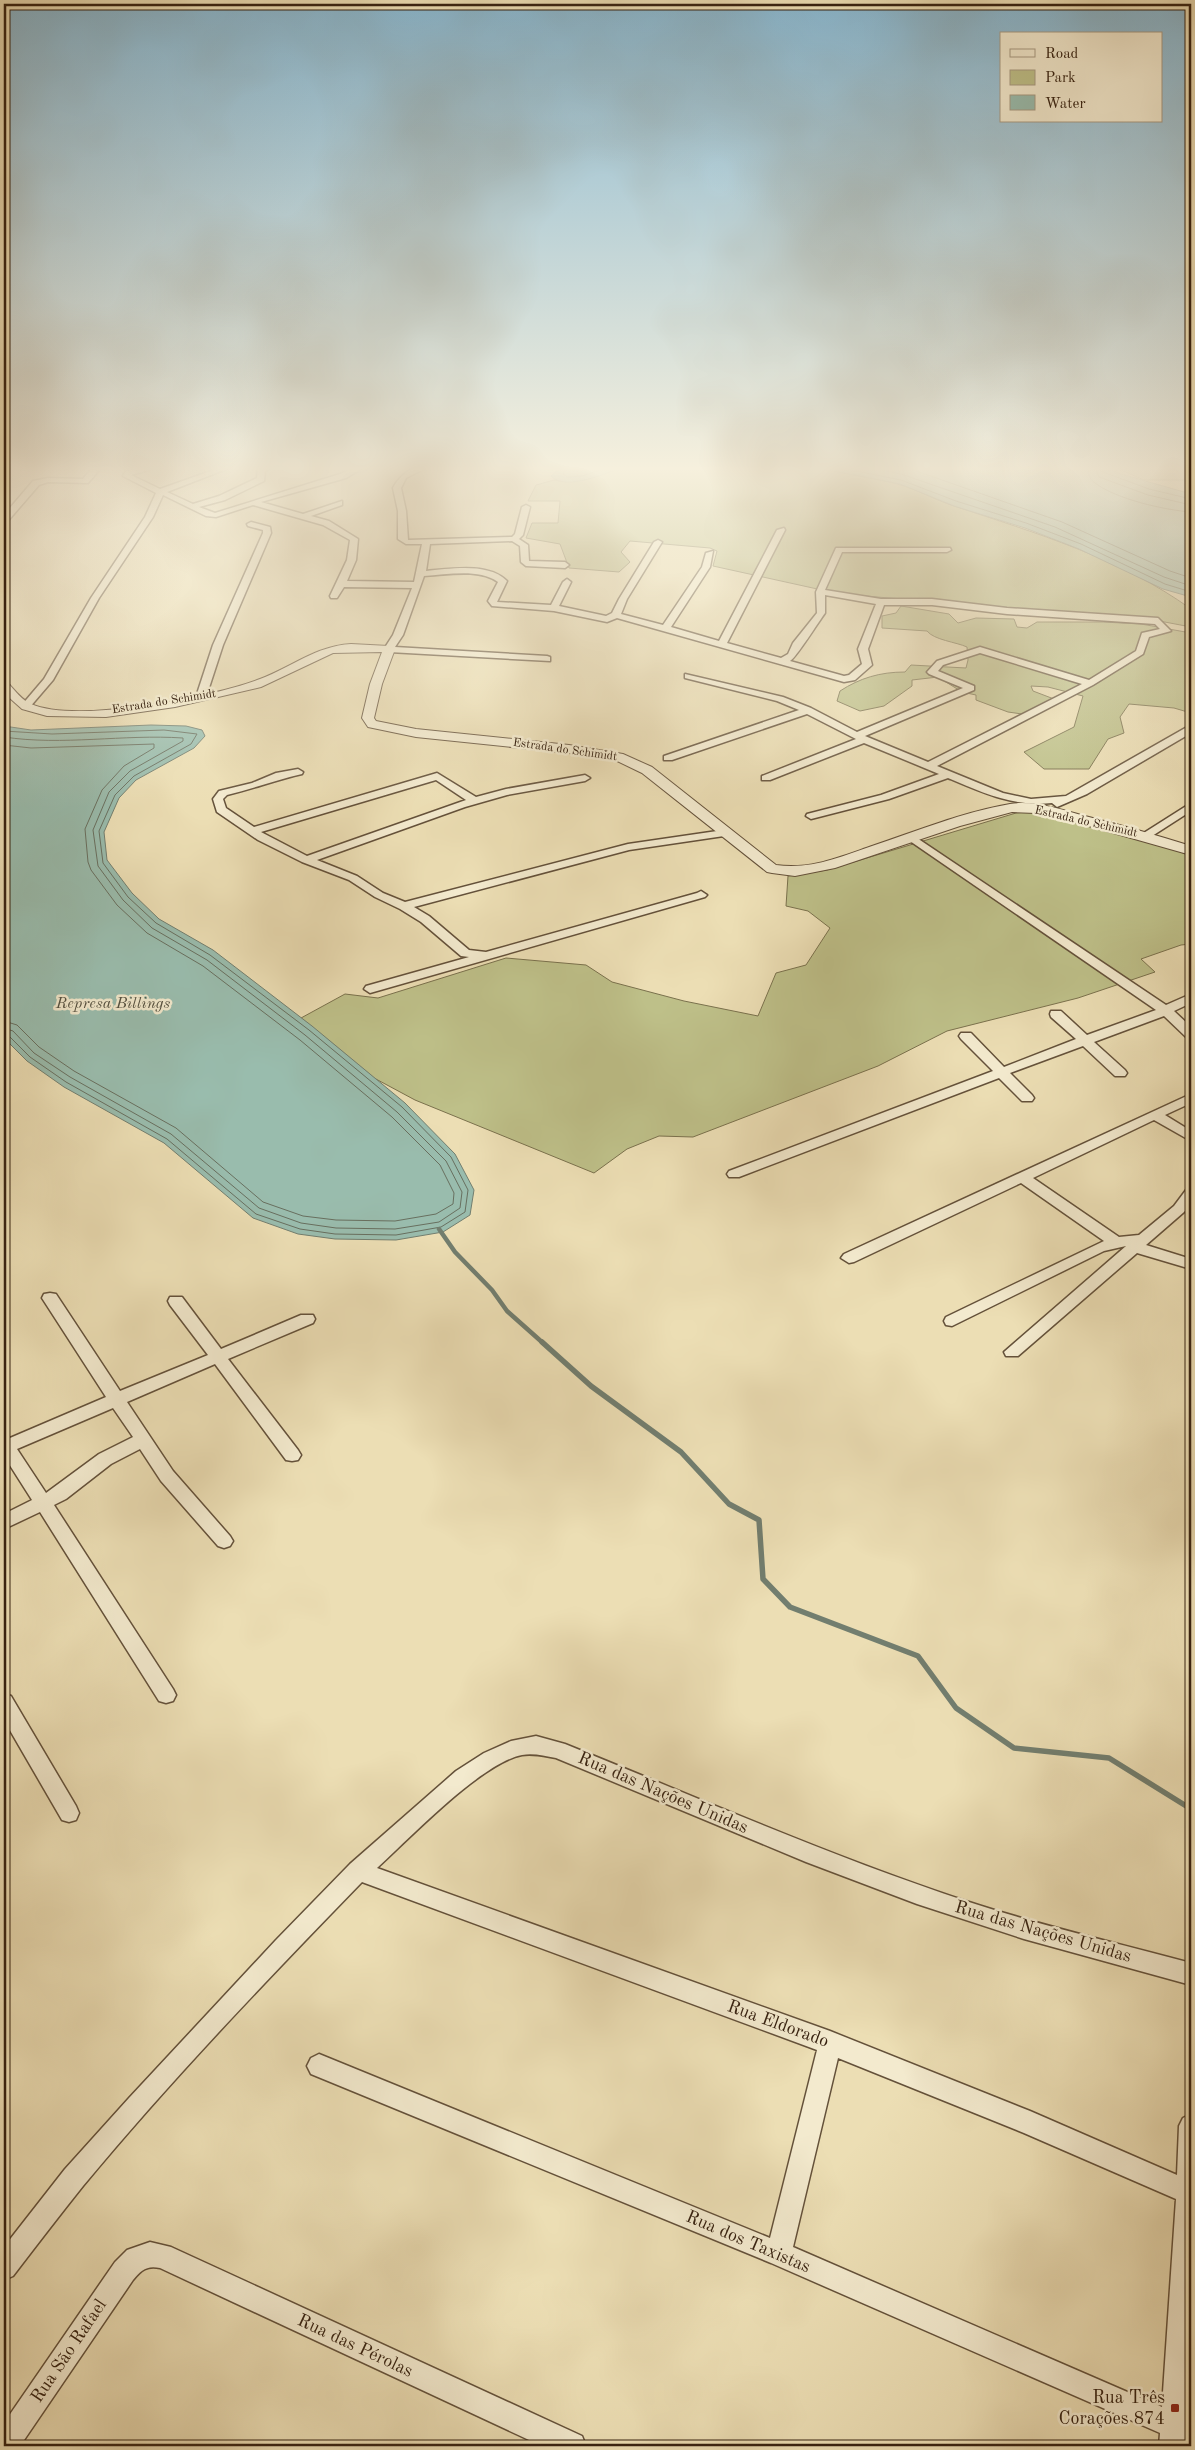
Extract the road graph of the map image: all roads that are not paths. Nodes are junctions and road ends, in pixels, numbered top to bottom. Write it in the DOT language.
graph roads {
  1 [pos="107,580"];
  2 [pos="246,580"];
  3 [pos="344,580"];
  4 [pos="419,580"];
  5 [pos="501,580"];
  6 [pos="634,580"];
  7 [pos="697,580"];
  8 [pos="755,580"];
  9 [pos="825,580"];
  10 [pos="567,582"];
  11 [pos="343,584"];
  12 [pos="417,585"];
  13 [pos="820,592"];
  14 [pos="334,596"];
  15 [pos="881,602"];
  16 [pos="554,608"];
  17 [pos="616,615"];
  18 [pos="665,628"];
  19 [pos="721,646"];
  20 [pos="389,649"];
  21 [pos="547,659"];
  22 [pos="782,662"];
  23 [pos="688,676"];
  24 [pos="1090,683"];
  25 [pos="4,686"];
  26 [pos="201,697"];
  27 [pos="26,706"];
  28 [pos="808,710"];
  29 [pos="1191,729"];
  30 [pos="861,737"];
  31 [pos="668,758"];
  32 [pos="929,766"];
  33 [pos="298,772"];
  34 [pos="949,774"];
  35 [pos="585,778"];
  36 [pos="766,778"];
  37 [pos="1065,799"];
  38 [pos="475,801"];
  39 [pos="1191,806"];
  40 [pos="1047,811"];
  41 [pos="811,816"];
  42 [pos="253,832"];
  43 [pos="724,833"];
  44 [pos="1145,836"];
  45 [pos="912,838"];
  46 [pos="1191,851"];
  47 [pos="306,860"];
  48 [pos="701,895"];
  49 [pos="404,906"];
  50 [pos="488,956"];
  51 [pos="370,989"];
  52 [pos="1191,998"];
  53 [pos="1165,1010"];
  54 [pos="1056,1014"];
  55 [pos="1191,1034"];
  56 [pos="966,1036"];
  57 [pos="1086,1040"];
  58 [pos="1000,1072"];
  59 [pos="1120,1073"];
  60 [pos="1027,1098"];
  61 [pos="1191,1098"];
  62 [pos="1155,1114"];
  63 [pos="1191,1137"];
  64 [pos="734,1174"];
  65 [pos="1024,1178"];
  66 [pos="1191,1193"];
  67 [pos="1116,1242"];
  68 [pos="1138,1243"];
  69 [pos="849,1258"];
  70 [pos="1191,1264"];
  71 [pos="50,1298"];
  72 [pos="176,1301"];
  73 [pos="307,1319"];
  74 [pos="952,1322"];
  75 [pos="1012,1352"];
  76 [pos="218,1357"];
  77 [pos="116,1400"];
  78 [pos="142,1440"];
  79 [pos="5,1444"];
  80 [pos="292,1455"];
  81 [pos="43,1503"];
  82 [pos="4,1522"];
  83 [pos="224,1541"];
  84 [pos="166,1695"];
  85 [pos="4,1702"];
  86 [pos="69,1813"];
  87 [pos="358,1871"];
  88 [pos="1191,1974"];
  89 [pos="830,2043"];
  90 [pos="318,2066"];
  91 [pos="1191,2126"];
  92 [pos="1190,2192"];
  93 [pos="779,2254"];
  94 [pos="137,2257"];
  95 [pos="4,2267"];
  96 [pos="1174,2436"];
  97 [pos="4,2446"];
  98 [pos="572,2446"];
  1 -- 27 [label="street"];
  2 -- 26 [label="street"];
  3 -- 11 [label="street"];
  4 -- 12 [label="street"];
  5 -- 16 [label="street"];
  6 -- 17 [label="street"];
  7 -- 18 [label="street"];
  8 -- 19 [label="street"];
  9 -- 13 [label="street"];
  10 -- 16 [label="street"];
  11 -- 12 [label="street"];
  11 -- 14 [label="street"];
  12 -- 20 [label="street"];
  13 -- 15 [label="street"];
  13 -- 22 [label="street"];
  15 -- 22 [label="street"];
  15 -- 24 [label="street"];
  16 -- 17 [label="street"];
  17 -- 18 [label="street"];
  18 -- 19 [label="street"];
  19 -- 22 [label="street"];
  20 -- 21 [label="street"];
  20 -- 26 [label="street, Estrada do Schimidt"];
  20 -- 43 [label="street, Estrada do Schimidt"];
  23 -- 28 [label="street"];
  24 -- 30 [label="street"];
  24 -- 32 [label="street"];
  25 -- 27 [label="street"];
  26 -- 27 [label="street, Estrada do Schimidt"];
  28 -- 30 [label="street"];
  28 -- 31 [label="street"];
  29 -- 37 [label="street"];
  30 -- 32 [label="street"];
  30 -- 36 [label="street"];
  32 -- 34 [label="street"];
  33 -- 42 [label="street"];
  34 -- 37 [label="street"];
  34 -- 41 [label="street"];
  35 -- 38 [label="street"];
  37 -- 40 [label="street"];
  38 -- 42 [label="street"];
  38 -- 47 [label="street"];
  39 -- 44 [label="street"];
  40 -- 44 [label="street, Estrada do Schimidt"];
  40 -- 45 [label="street, Estrada do Schimidt"];
  42 -- 47 [label="street"];
  43 -- 45 [label="street, Estrada do Schimidt"];
  43 -- 49 [label="street"];
  44 -- 46 [label="street, Estrada do Schimidt"];
  45 -- 53 [label="street"];
  47 -- 49 [label="street"];
  48 -- 50 [label="street"];
  49 -- 50 [label="street"];
  50 -- 51 [label="street"];
  52 -- 53 [label="street"];
  53 -- 55 [label="street"];
  53 -- 57 [label="street"];
  54 -- 57 [label="street"];
  56 -- 58 [label="street"];
  57 -- 58 [label="street"];
  57 -- 59 [label="street"];
  58 -- 60 [label="street"];
  58 -- 64 [label="street"];
  61 -- 62 [label="street"];
  62 -- 63 [label="street"];
  62 -- 65 [label="street"];
  65 -- 67 [label="street"];
  65 -- 69 [label="street"];
  66 -- 68 [label="street"];
  67 -- 68 [label="street"];
  67 -- 74 [label="street"];
  68 -- 70 [label="street"];
  68 -- 75 [label="street"];
  71 -- 77 [label="street"];
  72 -- 76 [label="street"];
  73 -- 76 [label="street"];
  76 -- 77 [label="street"];
  76 -- 80 [label="street"];
  77 -- 78 [label="street"];
  77 -- 79 [label="street"];
  78 -- 81 [label="street"];
  78 -- 83 [label="street"];
  79 -- 81 [label="street"];
  81 -- 82 [label="street"];
  81 -- 84 [label="street"];
  85 -- 86 [label="street"];
  87 -- 88 [label="street, Rua das Nações Unidas"];
  87 -- 89 [label="street, Rua Eldorado"];
  87 -- 95 [label="street, Rua das Nações Unidas"];
  89 -- 92 [label="street, Rua Eldorado"];
  89 -- 93 [label="street"];
  90 -- 93 [label="street, Rua dos Taxistas"];
  91 -- 92 [label="street"];
  92 -- 96 [label="street"];
  93 -- 96 [label="street, Rua dos Taxistas"];
  94 -- 97 [label="street, Rua São Rafael"];
  94 -- 98 [label="street, Rua das Pérolas"];
}
